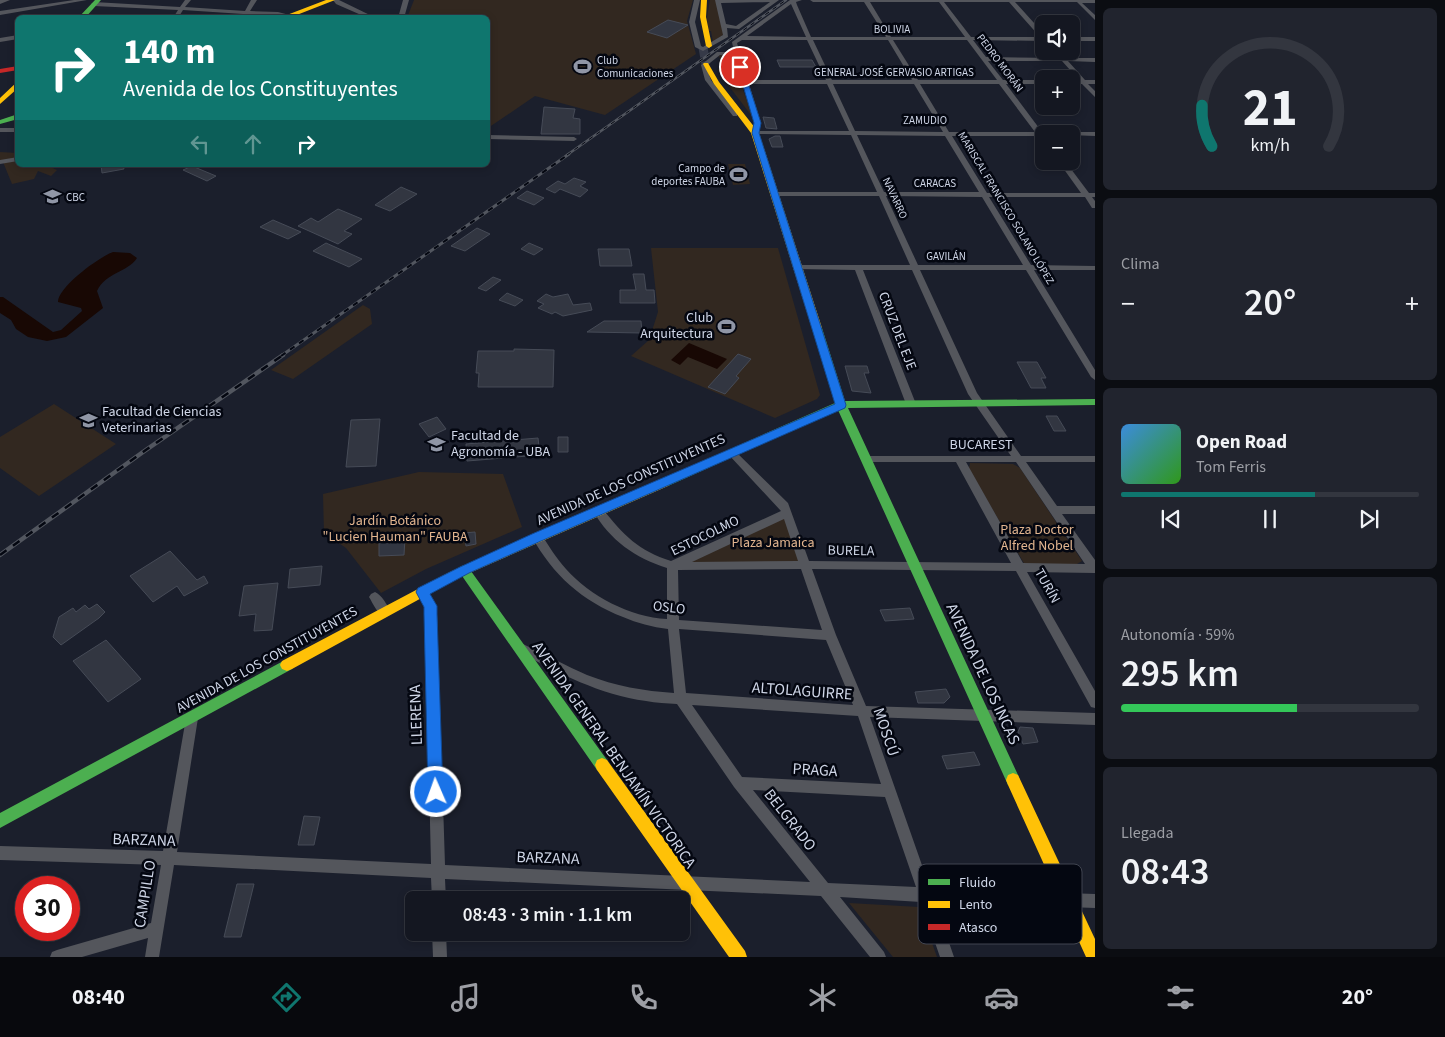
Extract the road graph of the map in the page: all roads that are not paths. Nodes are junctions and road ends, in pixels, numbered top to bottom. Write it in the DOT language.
graph roads {
  1 [pos="7,0"];
  2 [pos="188,0"];
  3 [pos="254,0"];
  4 [pos="406,0"];
  5 [pos="718,0"];
  6 [pos="776,0"];
  7 [pos="793,0"];
  8 [pos="799,0"];
  9 [pos="813,0"];
  10 [pos="866,0"];
  11 [pos="940,0"];
  12 [pos="1011,0"];
  13 [pos="1078,0"];
  14 [pos="92,1"];
  15 [pos="338,1"];
  16 [pos="1095,1"];
  17 [pos="0,2"];
  18 [pos="701,3"];
  19 [pos="182,9"];
  20 [pos="0,13"];
  21 [pos="83,15"];
  22 [pos="177,15"];
  23 [pos="245,15"];
  24 [pos="299,15"];
  25 [pos="368,15"];
  26 [pos="402,15"];
  27 [pos="1095,18"];
  28 [pos="726,26"];
  29 [pos="1035,28"];
  30 [pos="15,38"];
  31 [pos="741,38"];
  32 [pos="809,38"];
  33 [pos="1035,38"];
  34 [pos="889,39"];
  35 [pos="968,39"];
  36 [pos="1080,39"];
  37 [pos="1095,39"];
  38 [pos="0,40"];
  39 [pos="706,47"];
  40 [pos="736,54"];
  41 [pos="982,59"];
  42 [pos="1035,59"];
  43 [pos="1064,60"];
  44 [pos="1080,60"];
  45 [pos="1095,60"];
  46 [pos="710,62"];
  47 [pos="15,68"];
  48 [pos="0,71"];
  49 [pos="745,82"];
  50 [pos="829,82"];
  51 [pos="916,82"];
  52 [pos="1002,82"];
  53 [pos="1035,82"];
  54 [pos="1083,82"];
  55 [pos="1095,82"];
  56 [pos="15,86"];
  57 [pos="1095,96"];
  58 [pos="0,102"];
  59 [pos="15,111"];
  60 [pos="735,115"];
  61 [pos="0,116"];
  62 [pos="15,117"];
  63 [pos="0,122"];
  64 [pos="1035,127"];
  65 [pos="0,130"];
  66 [pos="15,130"];
  67 [pos="754,131"];
  68 [pos="853,133"];
  69 [pos="947,133"];
  70 [pos="1095,134"];
  71 [pos="1080,135"];
  72 [pos="1035,136"];
  73 [pos="490,137"];
  74 [pos="574,139"];
  75 [pos="15,160"];
  76 [pos="0,162"];
  77 [pos="1068,170"];
  78 [pos="774,194"];
  79 [pos="880,194"];
  80 [pos="985,195"];
  81 [pos="1086,195"];
  82 [pos="1095,195"];
  83 [pos="1095,206"];
  84 [pos="797,267"];
  85 [pos="858,267"];
  86 [pos="915,268"];
  87 [pos="1028,268"];
  88 [pos="1095,268"];
  89 [pos="1095,377"];
  90 [pos="1095,402"];
  91 [pos="979,403"];
  92 [pos="911,404"];
  93 [pos="841,405"];
  94 [pos="731,452"];
  95 [pos="867,459"];
  96 [pos="959,459"];
  97 [pos="1018,459"];
  98 [pos="1095,459"];
  99 [pos="1055,510"];
  100 [pos="1095,510"];
  101 [pos="598,511"];
  102 [pos="788,513"];
  103 [pos="536,538"];
  104 [pos="807,565"];
  105 [pos="672,566"];
  106 [pos="916,567"];
  107 [pos="1020,569"];
  108 [pos="1095,569"];
  109 [pos="464,570"];
  110 [pos="422,592"];
  111 [pos="375,597"];
  112 [pos="385,612"];
  113 [pos="673,625"];
  114 [pos="830,635"];
  115 [pos="518,646"];
  116 [pos="681,699"];
  117 [pos="1095,702"];
  118 [pos="862,711"];
  119 [pos="984,714"];
  120 [pos="192,718"];
  121 [pos="1095,719"];
  122 [pos="739,783"];
  123 [pos="890,791"];
  124 [pos="0,821"];
  125 [pos="0,853"];
  126 [pos="168,858"];
  127 [pos="1052,864"];
  128 [pos="438,871"];
  129 [pos="918,872"];
  130 [pos="684,882"];
  131 [pos="824,890"];
  132 [pos="438,891"];
  133 [pos="918,895"];
  134 [pos="1082,900"];
  135 [pos="1095,901"];
  136 [pos="157,928"];
  137 [pos="1082,929"];
  138 [pos="439,941"];
  139 [pos="943,944"];
  140 [pos="57,957"];
  141 [pos="152,957"];
  142 [pos="440,957"];
  143 [pos="740,957"];
  144 [pos="879,957"];
  145 [pos="947,957"];
  146 [pos="1095,957"];
  1 -- 17 [label="street"];
  2 -- 19 [label="street"];
  3 -- 23 [label="street"];
  4 -- 26 [label="street"];
  5 -- 6 [label="street"];
  5 -- 28 [label="street"];
  6 -- 28 [label="street"];
  7 -- 8 [label="street"];
  7 -- 31 [label="street"];
  7 -- 32 [label="street, NAVARRO"];
  9 -- 10 [label="street"];
  10 -- 11 [label="street"];
  10 -- 34 [label="street, MARISCAL FRANCISCO SOLANO LÓPEZ"];
  11 -- 12 [label="street"];
  11 -- 35 [label="street, PEDRO MORÁN"];
  12 -- 13 [label="street"];
  12 -- 29 [label="street"];
  13 -- 16 [label="street"];
  13 -- 27 [label="street"];
  14 -- 19 [label="street"];
  14 -- 20 [label="street"];
  14 -- 21 [label="main road"];
  15 -- 24 [label="main road"];
  15 -- 25 [label="street"];
  18 -- 28 [label="street"];
  18 -- 39 [label="main road"];
  19 -- 22 [label="street"];
  19 -- 23 [label="street"];
  30 -- 38 [label="street"];
  31 -- 32 [label="street, BOLIVIA"];
  31 -- 40 [label="street"];
  32 -- 34 [label="street, BOLIVIA"];
  32 -- 50 [label="street, NAVARRO"];
  33 -- 35 [label="street, BOLIVIA"];
  34 -- 35 [label="street, BOLIVIA"];
  34 -- 51 [label="street, MARISCAL FRANCISCO SOLANO LÓPEZ"];
  35 -- 41 [label="street, PEDRO MORÁN"];
  36 -- 37 [label="street"];
  40 -- 49 [label="street"];
  40 -- 60 [label="street"];
  41 -- 42 [label="street"];
  41 -- 52 [label="street, PEDRO MORÁN"];
  43 -- 54 [label="street"];
  44 -- 45 [label="street"];
  46 -- 67 [label="main road"];
  47 -- 48 [label="main road"];
  49 -- 50 [label="street, GENERAL JOSÉ GERVASIO ARTIGAS"];
  49 -- 67 [label="street"];
  50 -- 51 [label="street, GENERAL JOSÉ GERVASIO ARTIGAS"];
  50 -- 68 [label="street, NAVARRO"];
  51 -- 52 [label="street, GENERAL JOSÉ GERVASIO ARTIGAS"];
  51 -- 69 [label="street, MARISCAL FRANCISCO SOLANO LÓPEZ"];
  52 -- 53 [label="street, GENERAL JOSÉ GERVASIO ARTIGAS"];
  52 -- 64 [label="street, PEDRO MORÁN"];
  54 -- 55 [label="street"];
  54 -- 57 [label="street"];
  56 -- 58 [label="main road"];
  59 -- 61 [label="main road"];
  60 -- 67 [label="main road"];
  62 -- 63 [label="main road"];
  65 -- 66 [label="street"];
  67 -- 68 [label="street, ZAMUDIO"];
  67 -- 78 [label="main road, AVENIDA DE LOS INCAS"];
  68 -- 69 [label="street, ZAMUDIO"];
  68 -- 79 [label="street, NAVARRO"];
  69 -- 72 [label="street, ZAMUDIO"];
  69 -- 80 [label="street, MARISCAL FRANCISCO SOLANO LÓPEZ"];
  70 -- 71 [label="street, ZAMUDIO"];
  73 -- 74 [label="street"];
  75 -- 76 [label="street"];
  77 -- 81 [label="street"];
  78 -- 79 [label="street, CARACAS"];
  78 -- 84 [label="main road, AVENIDA DE LOS INCAS"];
  79 -- 80 [label="street, CARACAS"];
  79 -- 86 [label="street, NAVARRO"];
  80 -- 81 [label="street, CARACAS"];
  80 -- 87 [label="street, MARISCAL FRANCISCO SOLANO LÓPEZ"];
  81 -- 82 [label="street, CARACAS"];
  81 -- 83 [label="street"];
  84 -- 85 [label="street, GAVILÁN"];
  84 -- 93 [label="main road, AVENIDA DE LOS INCAS"];
  85 -- 86 [label="street, GAVILÁN"];
  85 -- 92 [label="street, CRUZ DEL EJE"];
  86 -- 87 [label="street, GAVILÁN"];
  86 -- 91 [label="street, NAVARRO"];
  87 -- 88 [label="street, GAVILÁN"];
  87 -- 89 [label="street, MARISCAL FRANCISCO SOLANO LÓPEZ"];
  90 -- 91 [label="main road, AVENIDA DE LOS CONSTITUYENTES"];
  91 -- 92 [label="main road, AVENIDA DE LOS CONSTITUYENTES"];
  91 -- 97 [label="street, NAVARRO"];
  92 -- 93 [label="main road, AVENIDA DE LOS CONSTITUYENTES"];
  93 -- 94 [label="main road, AVENIDA DE LOS CONSTITUYENTES"];
  93 -- 95 [label="main road, AVENIDA DE LOS INCAS"];
  94 -- 101 [label="main road, AVENIDA DE LOS CONSTITUYENTES"];
  94 -- 102 [label="street, MOSCÚ"];
  95 -- 96 [label="street, BUCAREST"];
  95 -- 106 [label="main road, AVENIDA DE LOS INCAS"];
  96 -- 97 [label="street, BUCAREST"];
  96 -- 107 [label="street, TURÍN"];
  97 -- 98 [label="street, BUCAREST"];
  97 -- 99 [label="street, NAVARRO"];
  99 -- 100 [label="street"];
  99 -- 108 [label="street, NAVARRO"];
  101 -- 103 [label="main road, AVENIDA DE LOS CONSTITUYENTES"];
  101 -- 105 [label="street, BURELA"];
  102 -- 104 [label="street, MOSCÚ"];
  102 -- 105 [label="street, ESTOCOLMO"];
  103 -- 109 [label="main road, AVENIDA DE LOS CONSTITUYENTES"];
  103 -- 113 [label="street, OSLO"];
  104 -- 105 [label="street, BURELA"];
  104 -- 106 [label="street, BURELA"];
  104 -- 114 [label="street, MOSCÚ"];
  105 -- 113 [label="street, ESTOCOLMO"];
  106 -- 107 [label="street, BURELA"];
  106 -- 119 [label="main road, AVENIDA DE LOS INCAS"];
  107 -- 108 [label="street, BURELA"];
  107 -- 117 [label="street, TURÍN"];
  109 -- 110 [label="main road, AVENIDA DE LOS CONSTITUYENTES"];
  109 -- 115 [label="main road, AVENIDA GENERAL BENJAMÍN VICTORICA"];
  110 -- 112 [label="main road, AVENIDA DE LOS CONSTITUYENTES"];
  110 -- 128 [label="street, LLERENA"];
  111 -- 112 [label="street"];
  112 -- 120 [label="main road, AVENIDA DE LOS CONSTITUYENTES"];
  113 -- 114 [label="street, OSLO"];
  113 -- 116 [label="street, ESTOCOLMO"];
  114 -- 118 [label="street, MOSCÚ"];
  115 -- 116 [label="street, ALTOLAGUIRRE"];
  115 -- 130 [label="main road, AVENIDA GENERAL BENJAMÍN VICTORICA"];
  116 -- 118 [label="street, ALTOLAGUIRRE"];
  116 -- 122 [label="street, BELGRADO"];
  118 -- 119 [label="street, ALTOLAGUIRRE"];
  118 -- 123 [label="street, MOSCÚ"];
  119 -- 121 [label="street, ALTOLAGUIRRE"];
  119 -- 127 [label="main road, AVENIDA DE LOS INCAS"];
  120 -- 124 [label="main road, AVENIDA DE LOS CONSTITUYENTES"];
  120 -- 126 [label="street, CAMPILLO"];
  122 -- 123 [label="street, PRAGA"];
  122 -- 131 [label="street, BELGRADO"];
  123 -- 129 [label="street, MOSCÚ"];
  125 -- 126 [label="street, BARZANA"];
  126 -- 128 [label="street, BARZANA"];
  126 -- 136 [label="street, CAMPILLO"];
  128 -- 130 [label="street, BARZANA"];
  128 -- 132 [label="street, LLERENA"];
  130 -- 131 [label="street, BARZANA"];
  130 -- 143 [label="main road, AVENIDA GENERAL BENJAMÍN VICTORICA"];
  131 -- 133 [label="street, BARZANA"];
  131 -- 144 [label="street, BELGRADO"];
  134 -- 135 [label="street, BARZANA"];
  136 -- 140 [label="street"];
  136 -- 141 [label="street, CAMPILLO"];
  137 -- 146 [label="main road, AVENIDA DE LOS INCAS"];
  138 -- 142 [label="street"];
  139 -- 145 [label="street, MOSCÚ"];
}
